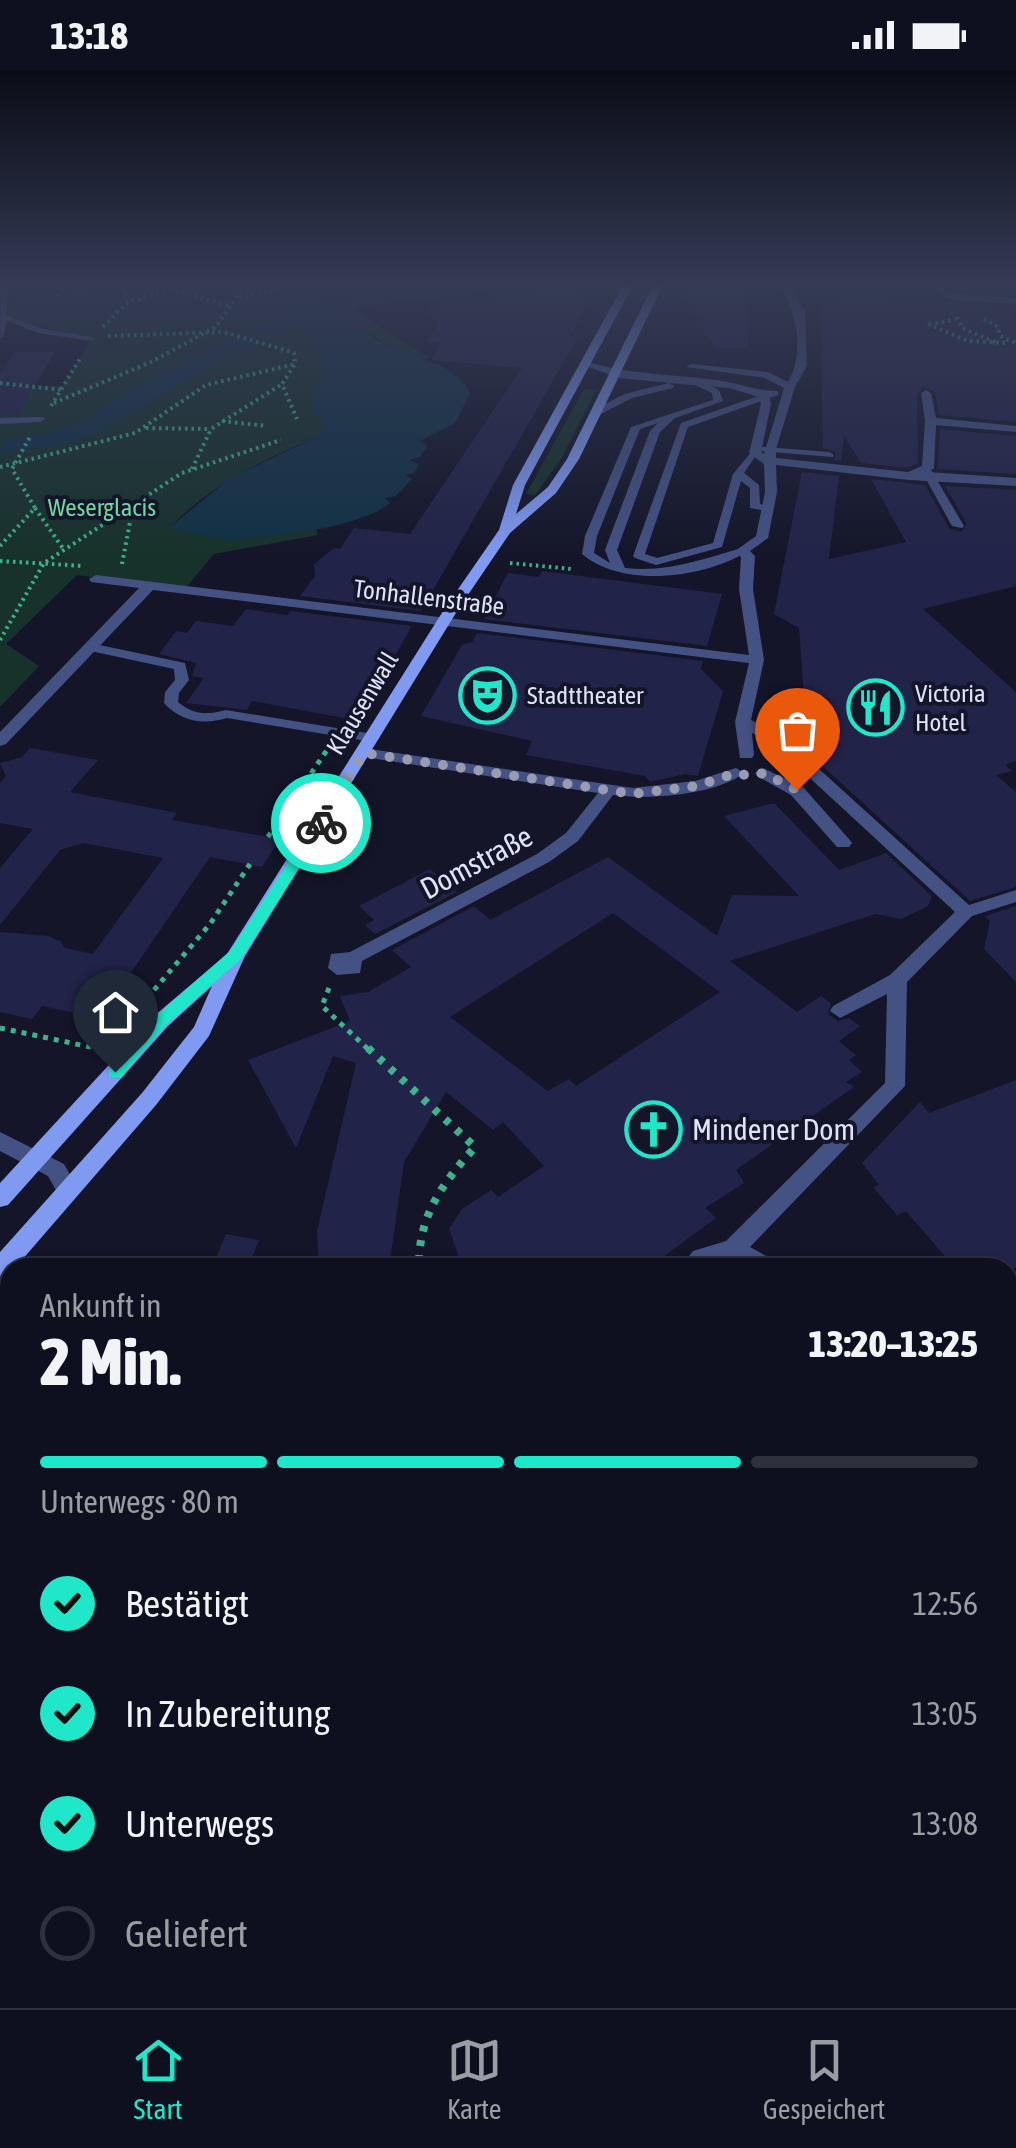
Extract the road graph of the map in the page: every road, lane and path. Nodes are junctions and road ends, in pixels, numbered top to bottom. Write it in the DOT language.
graph roads {
  1 [pos="69,377"];
  2 [pos="115,377"];
  3 [pos="238,377"];
  4 [pos="286,377"];
  5 [pos="578,377"];
  6 [pos="614,377"];
  7 [pos="654,377"];
  8 [pos="772,377"];
  9 [pos="798,377"];
  10 [pos="694,381"];
  11 [pos="0,383"];
  12 [pos="282,384"];
  13 [pos="790,387"];
  14 [pos="62,390"];
  15 [pos="926,393"];
  16 [pos="764,398"];
  17 [pos="52,404"];
  18 [pos="596,412"];
  19 [pos="674,415"];
  20 [pos="297,418"];
  21 [pos="40,419"];
  22 [pos="0,421"];
  23 [pos="221,421"];
  24 [pos="930,421"];
  25 [pos="267,426"];
  26 [pos="145,428"];
  27 [pos="211,429"];
  28 [pos="1016,429"];
  29 [pos="282,440"];
  30 [pos="762,453"];
  31 [pos="828,456"];
  32 [pos="14,464"];
  33 [pos="0,467"];
  34 [pos="192,469"];
  35 [pos="738,474"];
  36 [pos="926,474"];
  37 [pos="1016,482"];
  38 [pos="35,508"];
  39 [pos="768,510"];
  40 [pos="127,512"];
  41 [pos="516,514"];
  42 [pos="958,526"];
  43 [pos="0,544"];
  44 [pos="64,550"];
  45 [pos="742,551"];
  46 [pos="0,561"];
  47 [pos="44,562"];
  48 [pos="508,563"];
  49 [pos="572,569"];
  50 [pos="620,569"];
  51 [pos="121,571"];
  52 [pos="96,578"];
  53 [pos="150,586"];
  54 [pos="443,622"];
  55 [pos="0,640"];
  56 [pos="90,647"];
  57 [pos="758,660"];
  58 [pos="364,696"];
  59 [pos="349,718"];
  60 [pos="743,722"];
  61 [pos="338,734"];
  62 [pos="0,740"];
  63 [pos="368,746"];
  64 [pos="746,755"];
  65 [pos="736,773"];
  66 [pos="764,773"];
  67 [pos="607,792"];
  68 [pos="268,837"];
  69 [pos="844,844"];
  70 [pos="1016,896"];
  71 [pos="966,912"];
  72 [pos="236,955"];
  73 [pos="344,963"];
  74 [pos="897,980"];
  75 [pos="840,1010"];
  76 [pos="0,1028"];
  77 [pos="100,1050"];
  78 [pos="0,1141"];
  79 [pos="38,1158"];
  80 [pos="68,1191"];
  81 [pos="0,1198"];
  82 [pos="733,1249"];
  83 [pos="9,1258"];
  84 [pos="418,1258"];
  85 [pos="706,1258"];
  86 [pos="749,1258"];
  1 -- 14 [label="path"];
  2 -- 17 [label="path"];
  3 -- 26 [label="path"];
  4 -- 12 [label="path"];
  5 -- 41 [label="main road"];
  6 -- 18 [label="main road, Klausenwall"];
  7 -- 10 [label="street"];
  8 -- 13 [label="street"];
  9 -- 13 [label="street"];
  10 -- 16 [label="street"];
  10 -- 18 [label="street"];
  10 -- 19 [label="lane"];
  11 -- 14 [label="path"];
  12 -- 20 [label="path"];
  12 -- 23 [label="path"];
  13 -- 16 [label="street"];
  13 -- 30 [label="street"];
  14 -- 17 [label="path"];
  15 -- 24 [label="street"];
  16 -- 30 [label="street"];
  16 -- 35 [label="lane"];
  17 -- 21 [label="path"];
  18 -- 41 [label="main road, Klausenwall"];
  19 -- 50 [label="lane"];
  19 -- 50 [label="lane"];
  21 -- 22 [label="lane"];
  21 -- 32 [label="path"];
  23 -- 25 [label="path"];
  23 -- 27 [label="path"];
  24 -- 28 [label="street"];
  24 -- 36 [label="street"];
  26 -- 27 [label="path"];
  26 -- 32 [label="path"];
  27 -- 34 [label="path"];
  29 -- 34 [label="path"];
  30 -- 31 [label="lane"];
  30 -- 35 [label="lane"];
  30 -- 36 [label="street"];
  30 -- 39 [label="street"];
  32 -- 33 [label="path"];
  32 -- 38 [label="path"];
  34 -- 40 [label="path"];
  35 -- 39 [label="lane"];
  36 -- 37 [label="street"];
  36 -- 42 [label="lane"];
  38 -- 43 [label="path"];
  38 -- 44 [label="path"];
  39 -- 45 [label="street"];
  40 -- 44 [label="path"];
  40 -- 51 [label="path"];
  41 -- 54 [label="main road, Klausenwall"];
  44 -- 47 [label="path"];
  45 -- 50 [label="lane"];
  45 -- 57 [label="street"];
  46 -- 47 [label="path"];
  47 -- 55 [label="path"];
  48 -- 49 [label="path"];
  52 -- 53 [label="street, Tonhallenstraße"];
  53 -- 54 [label="street, Tonhallenstraße"];
  53 -- 56 [label="street"];
  54 -- 57 [label="street, Tonhallenstraße"];
  54 -- 63 [label="main road, Klausenwall"];
  56 -- 62 [label="street"];
  56 -- 63 [label="lane"];
  57 -- 60 [label="street"];
  58 -- 59 [label="path"];
  60 -- 64 [label="street"];
  60 -- 71 [label="street"];
  61 -- 68 [label="path"];
  63 -- 67 [label="street, Domstraße"];
  63 -- 72 [label="main road, Klausenwall"];
  64 -- 65 [label="street"];
  64 -- 66 [label="street"];
  65 -- 66 [label="street, Domstraße"];
  65 -- 67 [label="street, Domstraße"];
  66 -- 69 [label="street"];
  67 -- 73 [label="street, Domstraße"];
  70 -- 71 [label="street"];
  71 -- 74 [label="street"];
  72 -- 79 [label="main road, Klausenwall"];
  72 -- 80 [label="main road, Klausenwall"];
  73 -- 84 [label="path"];
  74 -- 75 [label="street"];
  74 -- 82 [label="street"];
  76 -- 77 [label="path"];
  78 -- 79 [label="street"];
  79 -- 80 [label="street"];
  79 -- 81 [label="main road, Klausenwall"];
  80 -- 83 [label="main road, Klausenwall"];
  82 -- 85 [label="street"];
  82 -- 86 [label="street"];
}
